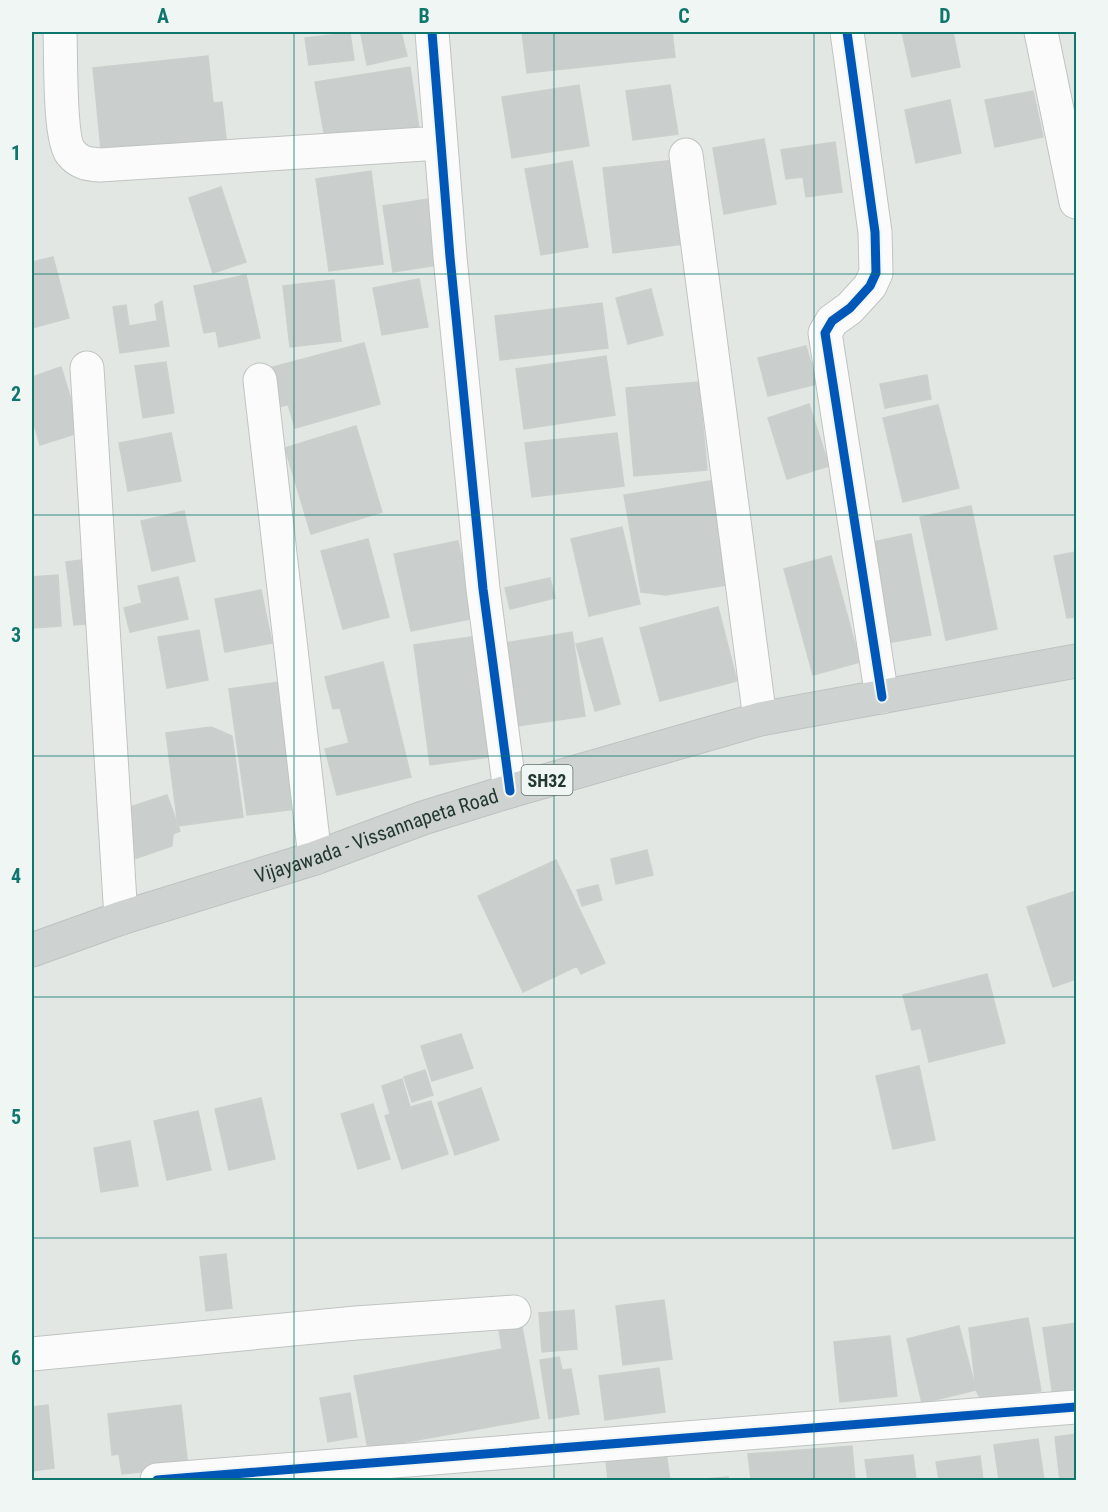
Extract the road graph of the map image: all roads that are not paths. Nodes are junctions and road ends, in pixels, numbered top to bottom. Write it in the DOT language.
graph roads {
  1 [pos="60,32"];
  2 [pos="432,32"];
  3 [pos="847,32"];
  4 [pos="1041,32"];
  5 [pos="440,142"];
  6 [pos="686,155"];
  7 [pos="1077,202"];
  8 [pos="87,368"];
  9 [pos="260,380"];
  10 [pos="1077,661"];
  11 [pos="882,697"];
  12 [pos="760,719"];
  13 [pos="510,791"];
  14 [pos="315,858"];
  15 [pos="121,918"];
  16 [pos="32,950"];
  17 [pos="514,1312"];
  18 [pos="32,1354"];
  19 [pos="1077,1407"];
  20 [pos="158,1480"];
  1 -- 5 [label="street"];
  2 -- 5 [label="street"];
  3 -- 11 [label="street"];
  4 -- 7 [label="street"];
  5 -- 13 [label="street"];
  6 -- 12 [label="street"];
  8 -- 15 [label="street"];
  9 -- 14 [label="street"];
  10 -- 11 [label="main road, Vijayawada - Vissannapeta Road / SH32"];
  11 -- 12 [label="main road, Vijayawada - Vissannapeta Road / SH32"];
  12 -- 13 [label="main road, Vijayawada - Vissannapeta Road / SH32"];
  13 -- 14 [label="main road, Vijayawada - Vissannapeta Road / SH32"];
  14 -- 15 [label="main road, Vijayawada - Vissannapeta Road / SH32"];
  15 -- 16 [label="main road, Vijayawada - Vissannapeta Road / SH32"];
  17 -- 18 [label="street"];
  19 -- 20 [label="street"];
}
